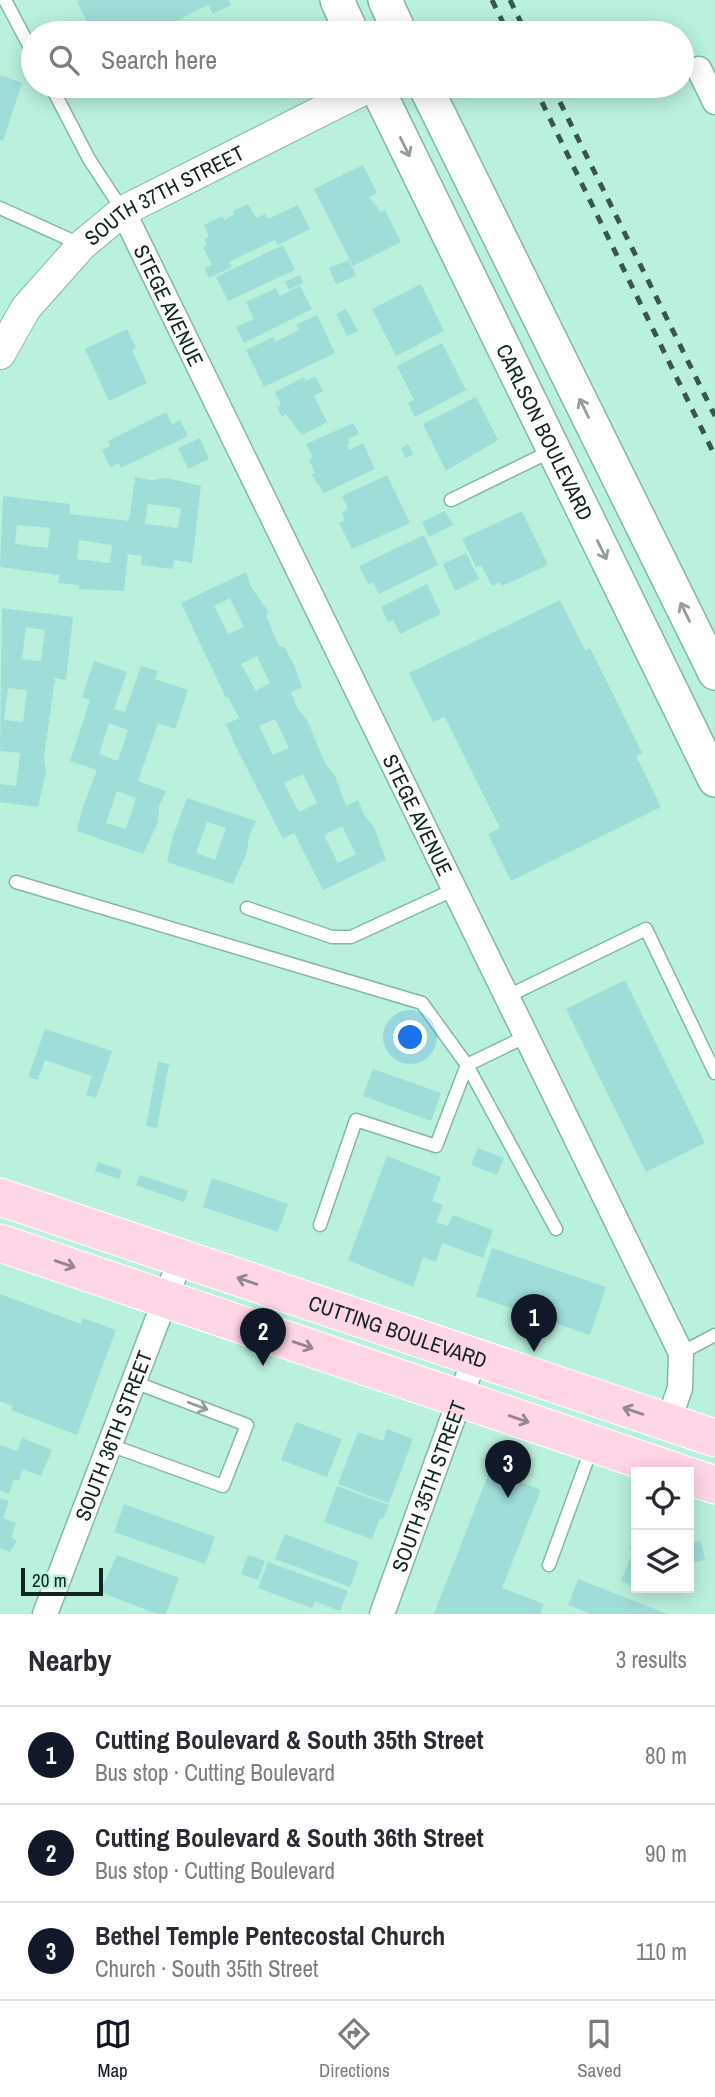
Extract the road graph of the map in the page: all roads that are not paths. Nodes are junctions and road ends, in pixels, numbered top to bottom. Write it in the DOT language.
graph roads {
  1 [pos="5,0"];
  2 [pos="337,0"];
  3 [pos="384,0"];
  4 [pos="347,21"];
  5 [pos="394,21"];
  6 [pos="21,30"];
  7 [pos="699,69"];
  8 [pos="57,98"];
  9 [pos="349,98"];
  10 [pos="379,98"];
  11 [pos="431,98"];
  12 [pos="715,102"];
  13 [pos="0,208"];
  14 [pos="123,211"];
  15 [pos="82,245"];
  16 [pos="0,354"];
  17 [pos="554,450"];
  18 [pos="451,500"];
  19 [pos="715,673"];
  20 [pos="715,780"];
  21 [pos="16,882"];
  22 [pos="453,890"];
  23 [pos="247,908"];
  24 [pos="506,997"];
  25 [pos="525,1037"];
  26 [pos="467,1065"];
  27 [pos="715,1073"];
  28 [pos="0,1197"];
  29 [pos="320,1225"];
  30 [pos="556,1229"];
  31 [pos="0,1243"];
  32 [pos="181,1258"];
  33 [pos="167,1299"];
  34 [pos="715,1335"];
  35 [pos="681,1353"];
  36 [pos="475,1357"];
  37 [pos="134,1382"];
  38 [pos="460,1399"];
  39 [pos="668,1423"];
  40 [pos="715,1438"];
  41 [pos="594,1444"];
  42 [pos="110,1445"];
  43 [pos="662,1467"];
  44 [pos="694,1478"];
  45 [pos="715,1485"];
  46 [pos="549,1565"];
  47 [pos="45,1614"];
  48 [pos="382,1614"];
  1 -- 6 [label="lane"];
  2 -- 4 [label="main road"];
  3 -- 5 [label="main road"];
  7 -- 12 [label="street"];
  8 -- 14 [label="lane"];
  9 -- 14 [label="street, SOUTH 37TH STREET"];
  10 -- 17 [label="main road, CARLSON BOULEVARD, one-way"];
  19 -- 11 [label="main road, one-way"];
  13 -- 15 [label="lane"];
  14 -- 15 [label="street, SOUTH 37TH STREET"];
  14 -- 22 [label="street, STEGE AVENUE"];
  15 -- 16 [label="street, SOUTH 37TH STREET"];
  17 -- 18 [label="lane"];
  17 -- 20 [label="main road, CARLSON BOULEVARD, one-way"];
  21 -- 26 [label="lane"];
  22 -- 23 [label="lane"];
  22 -- 24 [label="street, STEGE AVENUE"];
  24 -- 25 [label="street, STEGE AVENUE"];
  24 -- 27 [label="lane"];
  25 -- 26 [label="lane"];
  25 -- 35 [label="street, STEGE AVENUE"];
  26 -- 29 [label="lane"];
  26 -- 30 [label="lane"];
  28 -- 32 [label="main road, CUTTING BOULEVARD"];
  31 -- 33 [label="main road, CUTTING BOULEVARD, one-way"];
  32 -- 33 [label="street, SOUTH 36TH STREET"];
  36 -- 32 [label="main road, CUTTING BOULEVARD, one-way"];
  33 -- 37 [label="street, SOUTH 36TH STREET"];
  33 -- 38 [label="main road, CUTTING BOULEVARD, one-way"];
  34 -- 35 [label="lane"];
  35 -- 39 [label="street, STEGE AVENUE"];
  36 -- 38 [label="street, SOUTH 35TH STREET"];
  39 -- 36 [label="main road, CUTTING BOULEVARD, one-way"];
  37 -- 42 [label="street, SOUTH 36TH STREET"];
  37 -- 42 [label="lane, one-way"];
  38 -- 41 [label="main road, CUTTING BOULEVARD, one-way"];
  38 -- 48 [label="street, SOUTH 35TH STREET"];
  39 -- 40 [label="main road, CUTTING BOULEVARD"];
  41 -- 43 [label="main road, CUTTING BOULEVARD"];
  41 -- 46 [label="lane"];
  42 -- 47 [label="street, SOUTH 36TH STREET"];
  44 -- 45 [label="main road"];
}
